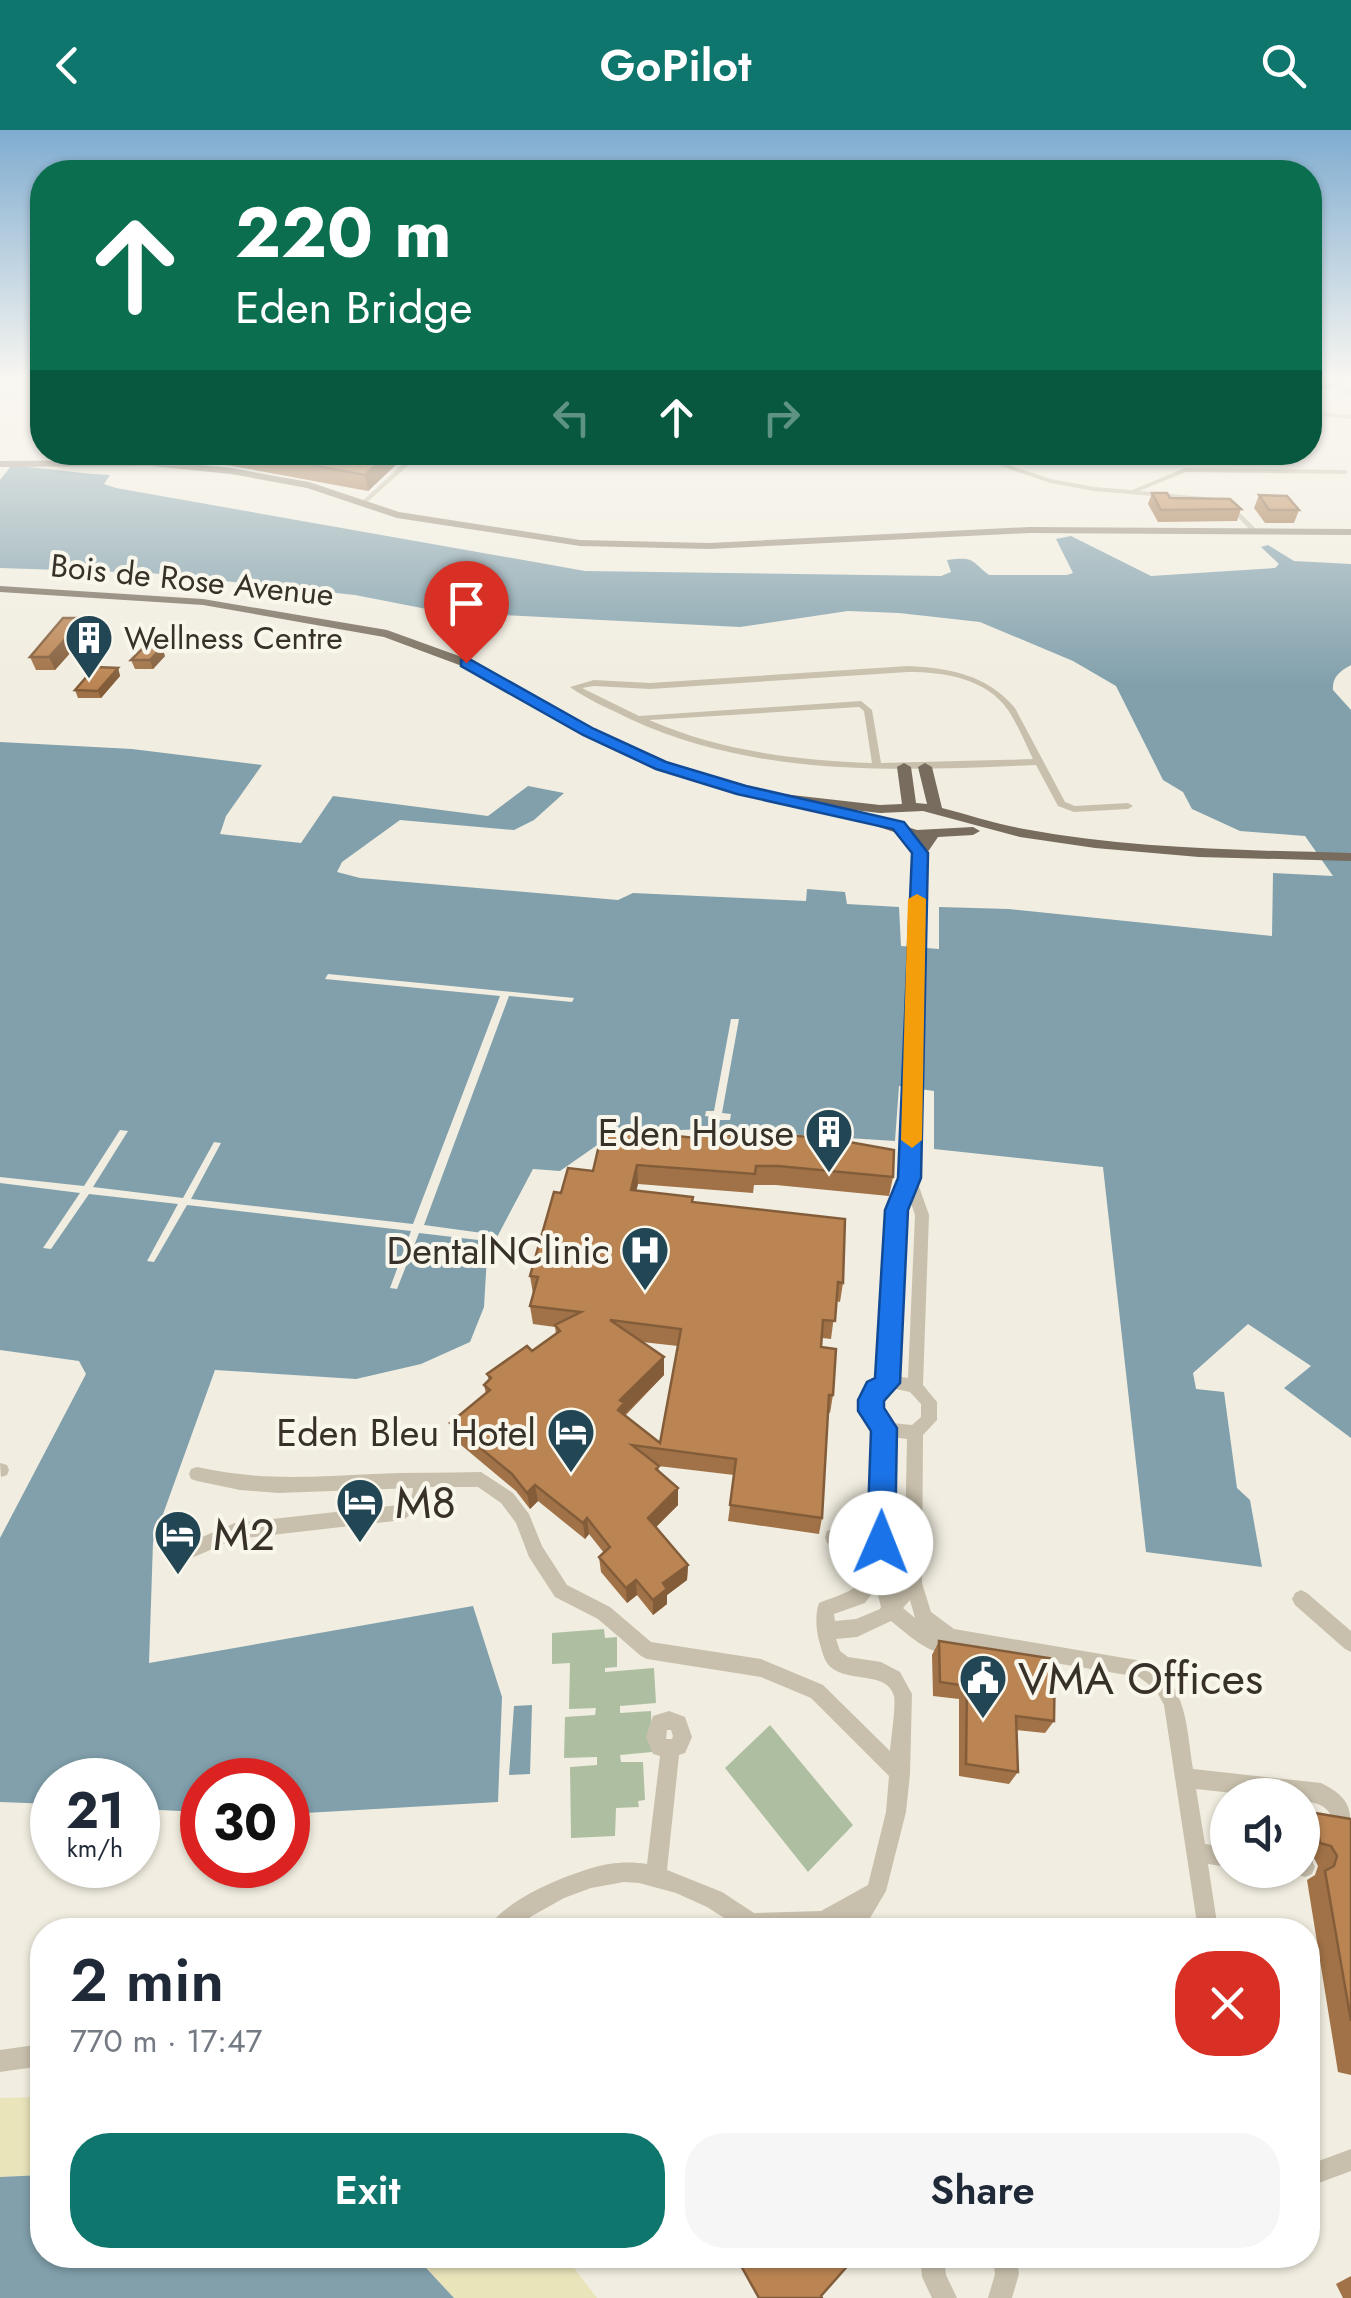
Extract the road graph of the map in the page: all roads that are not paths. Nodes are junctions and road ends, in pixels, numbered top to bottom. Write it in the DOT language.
graph roads {
  1 [pos="295,482"];
  2 [pos="386,482"];
  3 [pos="1064,482"];
  4 [pos="1155,482"];
  5 [pos="1130,492"];
  6 [pos="361,505"];
  7 [pos="1254,532"];
  8 [pos="1351,532"];
  9 [pos="0,589"];
  10 [pos="636,718"];
  11 [pos="1040,762"];
  12 [pos="877,765"];
  13 [pos="904,767"];
  14 [pos="925,767"];
  15 [pos="1128,806"];
  16 [pos="904,818"];
  17 [pos="938,822"];
  18 [pos="920,853"];
  19 [pos="1351,857"];
  20 [pos="910,1178"];
  21 [pos="887,1383"];
  22 [pos="915,1387"];
  23 [pos="884,1428"];
  24 [pos="915,1432"];
  25 [pos="197,1474"];
  26 [pos="422,1483"];
  27 [pos="833,1537"];
  28 [pos="881,1543"];
  29 [pos="913,1546"];
  30 [pos="175,1557"];
  31 [pos="879,1570"];
  32 [pos="913,1583"];
  33 [pos="1301,1599"];
  34 [pos="890,1610"];
  35 [pos="825,1631"];
  36 [pos="1351,1643"];
  37 [pos="1070,1656"];
  38 [pos="670,1749"];
  39 [pos="900,1774"];
  40 [pos="1184,1778"];
  41 [pos="1347,1832"];
  42 [pos="1199,1853"];
  43 [pos="1210,1855"];
  44 [pos="656,1878"];
  45 [pos="876,1891"];
  46 [pos="511,1918"];
  47 [pos="741,1918"];
  48 [pos="828,1918"];
  49 [pos="859,1918"];
  50 [pos="1207,1918"];
  51 [pos="30,2057"];
  52 [pos="0,2061"];
  53 [pos="1351,2160"];
  54 [pos="1320,2172"];
  55 [pos="933,2268"];
  56 [pos="1006,2268"];
  57 [pos="946,2298"];
  58 [pos="1000,2298"];
  1 -- 6 [label="main road"];
  2 -- 6 [label="street"];
  3 -- 5 [label="street"];
  4 -- 5 [label="street"];
  5 -- 7 [label="street"];
  6 -- 7 [label="main road"];
  7 -- 8 [label="main road"];
  9 -- 16 [label="main road, Bois de Rose Avenue"];
  10 -- 11 [label="street"];
  10 -- 12 [label="street"];
  10 -- 12 [label="street"];
  11 -- 14 [label="street"];
  11 -- 15 [label="street"];
  12 -- 13 [label="street"];
  13 -- 14 [label="street"];
  13 -- 16 [label="main road"];
  14 -- 17 [label="main road"];
  16 -- 17 [label="main road"];
  16 -- 17 [label="main road"];
  16 -- 18 [label="main road"];
  17 -- 18 [label="main road"];
  17 -- 19 [label="main road"];
  18 -- 20 [label="street"];
  20 -- 21 [label="street"];
  20 -- 22 [label="street"];
  21 -- 22 [label="street"];
  21 -- 23 [label="street"];
  22 -- 24 [label="street"];
  23 -- 24 [label="street"];
  23 -- 28 [label="street"];
  24 -- 29 [label="street"];
  25 -- 26 [label="street"];
  26 -- 30 [label="street"];
  26 -- 39 [label="street"];
  27 -- 28 [label="street"];
  28 -- 29 [label="street"];
  28 -- 31 [label="street"];
  29 -- 32 [label="street"];
  31 -- 34 [label="street"];
  31 -- 35 [label="street"];
  32 -- 34 [label="street"];
  32 -- 37 [label="street"];
  33 -- 36 [label="street"];
  34 -- 35 [label="street"];
  34 -- 37 [label="street"];
  35 -- 39 [label="street"];
  37 -- 40 [label="street"];
  38 -- 44 [label="street"];
  39 -- 45 [label="street"];
  40 -- 41 [label="street"];
  40 -- 42 [label="street"];
  42 -- 43 [label="street"];
  42 -- 50 [label="street"];
  44 -- 46 [label="street"];
  44 -- 47 [label="street"];
  45 -- 48 [label="street"];
  45 -- 49 [label="street"];
  51 -- 52 [label="street"];
  53 -- 54 [label="street"];
  55 -- 57 [label="street"];
  56 -- 58 [label="street"];
}
